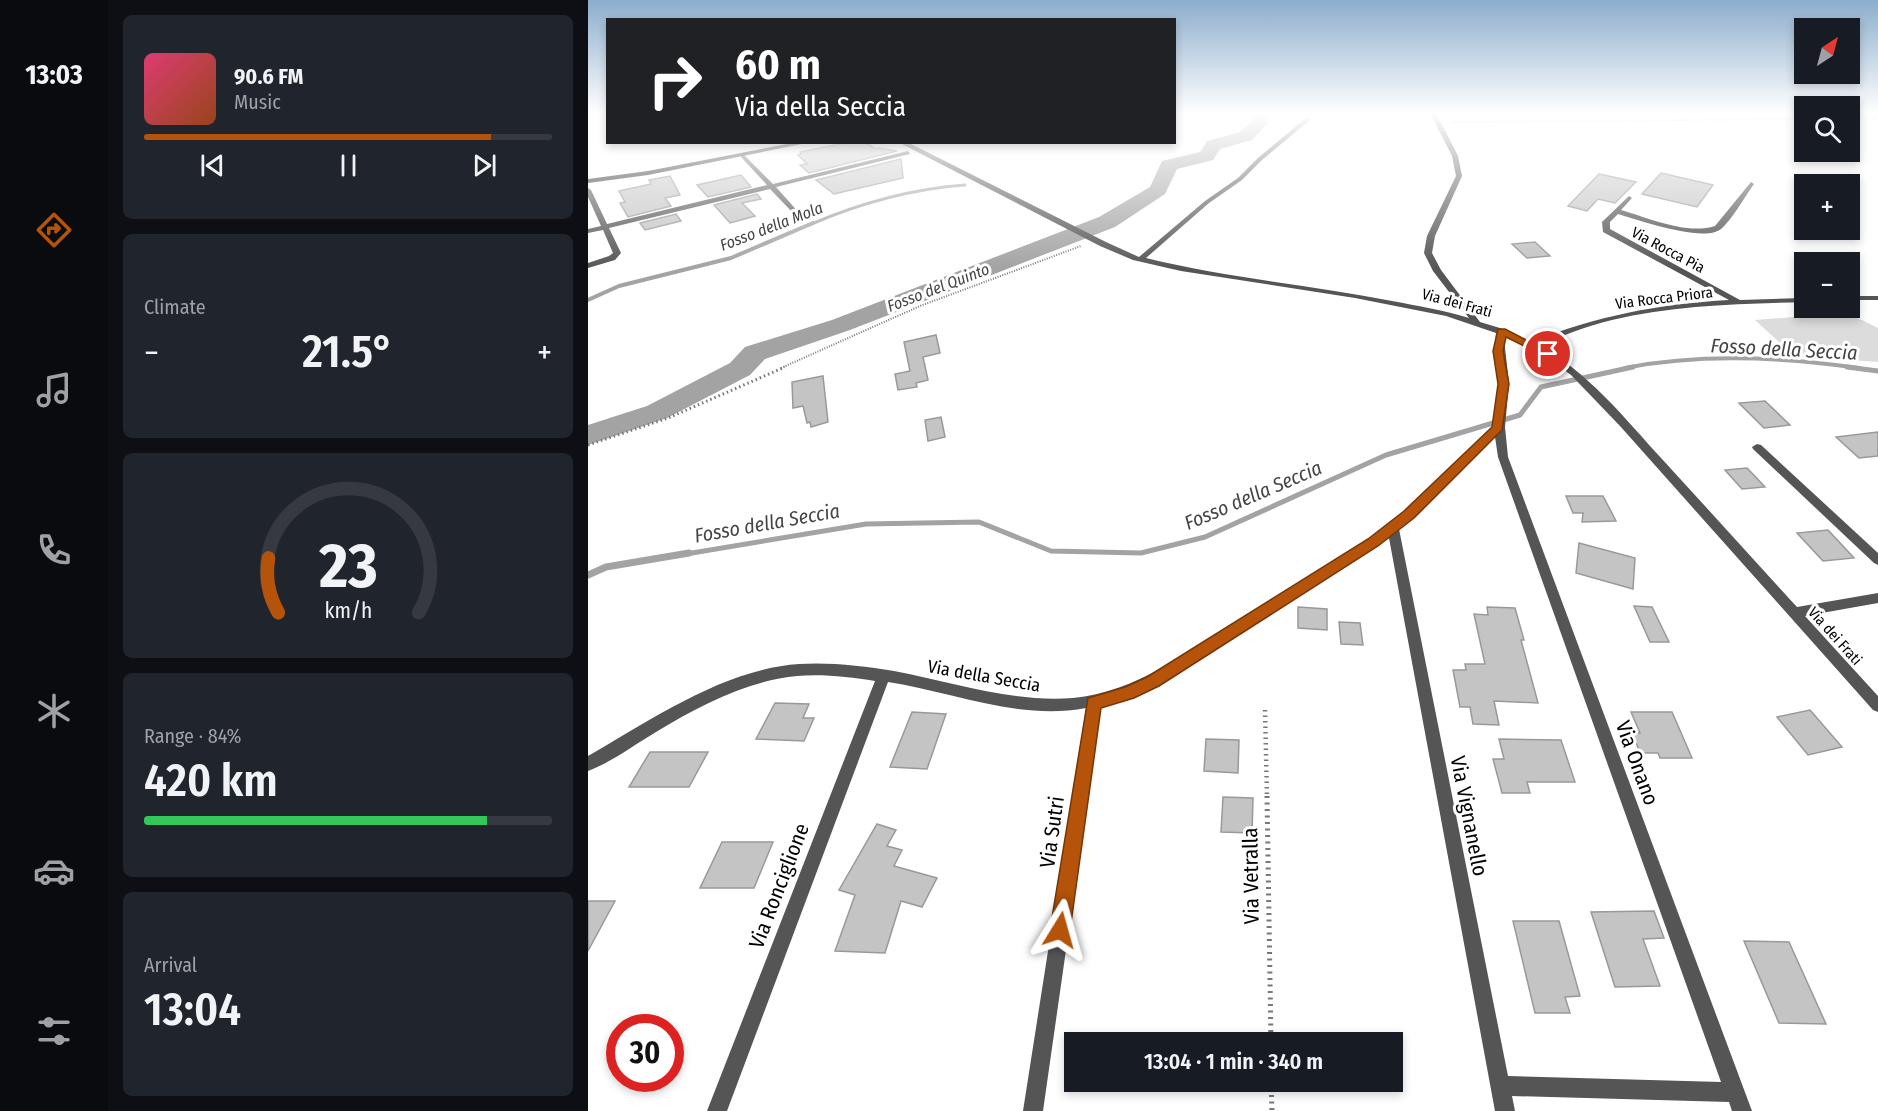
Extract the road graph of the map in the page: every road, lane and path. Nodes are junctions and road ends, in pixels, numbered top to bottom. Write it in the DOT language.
graph roads {
  1 [pos="693,165"];
  2 [pos="752,165"];
  3 [pos="859,165"];
  4 [pos="946,165"];
  5 [pos="1254,165"];
  6 [pos="1457,165"];
  7 [pos="588,181"];
  8 [pos="1751,184"];
  9 [pos="772,186"];
  10 [pos="589,195"];
  11 [pos="1629,198"];
  12 [pos="1616,211"];
  13 [pos="798,214"];
  14 [pos="604,227"];
  15 [pos="588,231"];
  16 [pos="1092,239"];
  17 [pos="1141,260"];
  18 [pos="588,266"];
  19 [pos="1860,298"];
  20 [pos="1878,298"];
  21 [pos="1794,300"];
  22 [pos="1739,303"];
  23 [pos="1478,323"];
  24 [pos="1502,332"];
  25 [pos="1532,345"];
  26 [pos="1498,428"];
  27 [pos="588,446"];
  28 [pos="1757,447"];
  29 [pos="1393,529"];
  30 [pos="1878,560"];
  31 [pos="1878,598"];
  32 [pos="1794,613"];
  33 [pos="884,676"];
  34 [pos="1094,703"];
  35 [pos="1878,706"];
  36 [pos="1265,710"];
  37 [pos="588,764"];
  38 [pos="1271,1032"];
  39 [pos="1500,1086"];
  40 [pos="1272,1092"];
  41 [pos="1738,1102"];
  42 [pos="717,1111"];
  43 [pos="1033,1111"];
  44 [pos="1272,1111"];
  45 [pos="1505,1111"];
  1 -- 7 [label="main road"];
  2 -- 9 [label="street"];
  3 -- 9 [label="street"];
  4 -- 16 [label="street, Via dei Frati"];
  5 -- 17 [label="street"];
  6 -- 23 [label="street"];
  8 -- 12 [label="street, Via Rocca Pia"];
  9 -- 13 [label="street"];
  9 -- 14 [label="street"];
  10 -- 14 [label="street"];
  11 -- 12 [label="street, Via Rocca Pia"];
  12 -- 22 [label="street, Via Rocca Pia"];
  14 -- 15 [label="street"];
  14 -- 18 [label="street"];
  16 -- 17 [label="street, Via dei Frati"];
  16 -- 27 [label="path"];
  17 -- 23 [label="street, Via dei Frati"];
  19 -- 20 [label="street"];
  21 -- 22 [label="street, Via Rocca Priora"];
  22 -- 25 [label="street, Via Rocca Priora"];
  23 -- 24 [label="street, Via dei Frati"];
  24 -- 25 [label="street, Via dei Frati"];
  24 -- 26 [label="street"];
  25 -- 32 [label="street, Via dei Frati"];
  26 -- 29 [label="street, Via della Seccia"];
  26 -- 41 [label="street, Via Onano"];
  28 -- 30 [label="street"];
  29 -- 34 [label="street, Via della Seccia"];
  29 -- 39 [label="street, Via Vignanello"];
  31 -- 32 [label="street"];
  32 -- 35 [label="street, Via dei Frati"];
  33 -- 34 [label="street, Via della Seccia"];
  33 -- 37 [label="street, Via della Seccia"];
  33 -- 42 [label="street, Via Ronciglione"];
  34 -- 43 [label="street, Via Sutri"];
  36 -- 38 [label="path, Via Vetralla"];
  39 -- 41 [label="street"];
  39 -- 45 [label="street, Via Vignanello"];
  40 -- 44 [label="path"];
}
